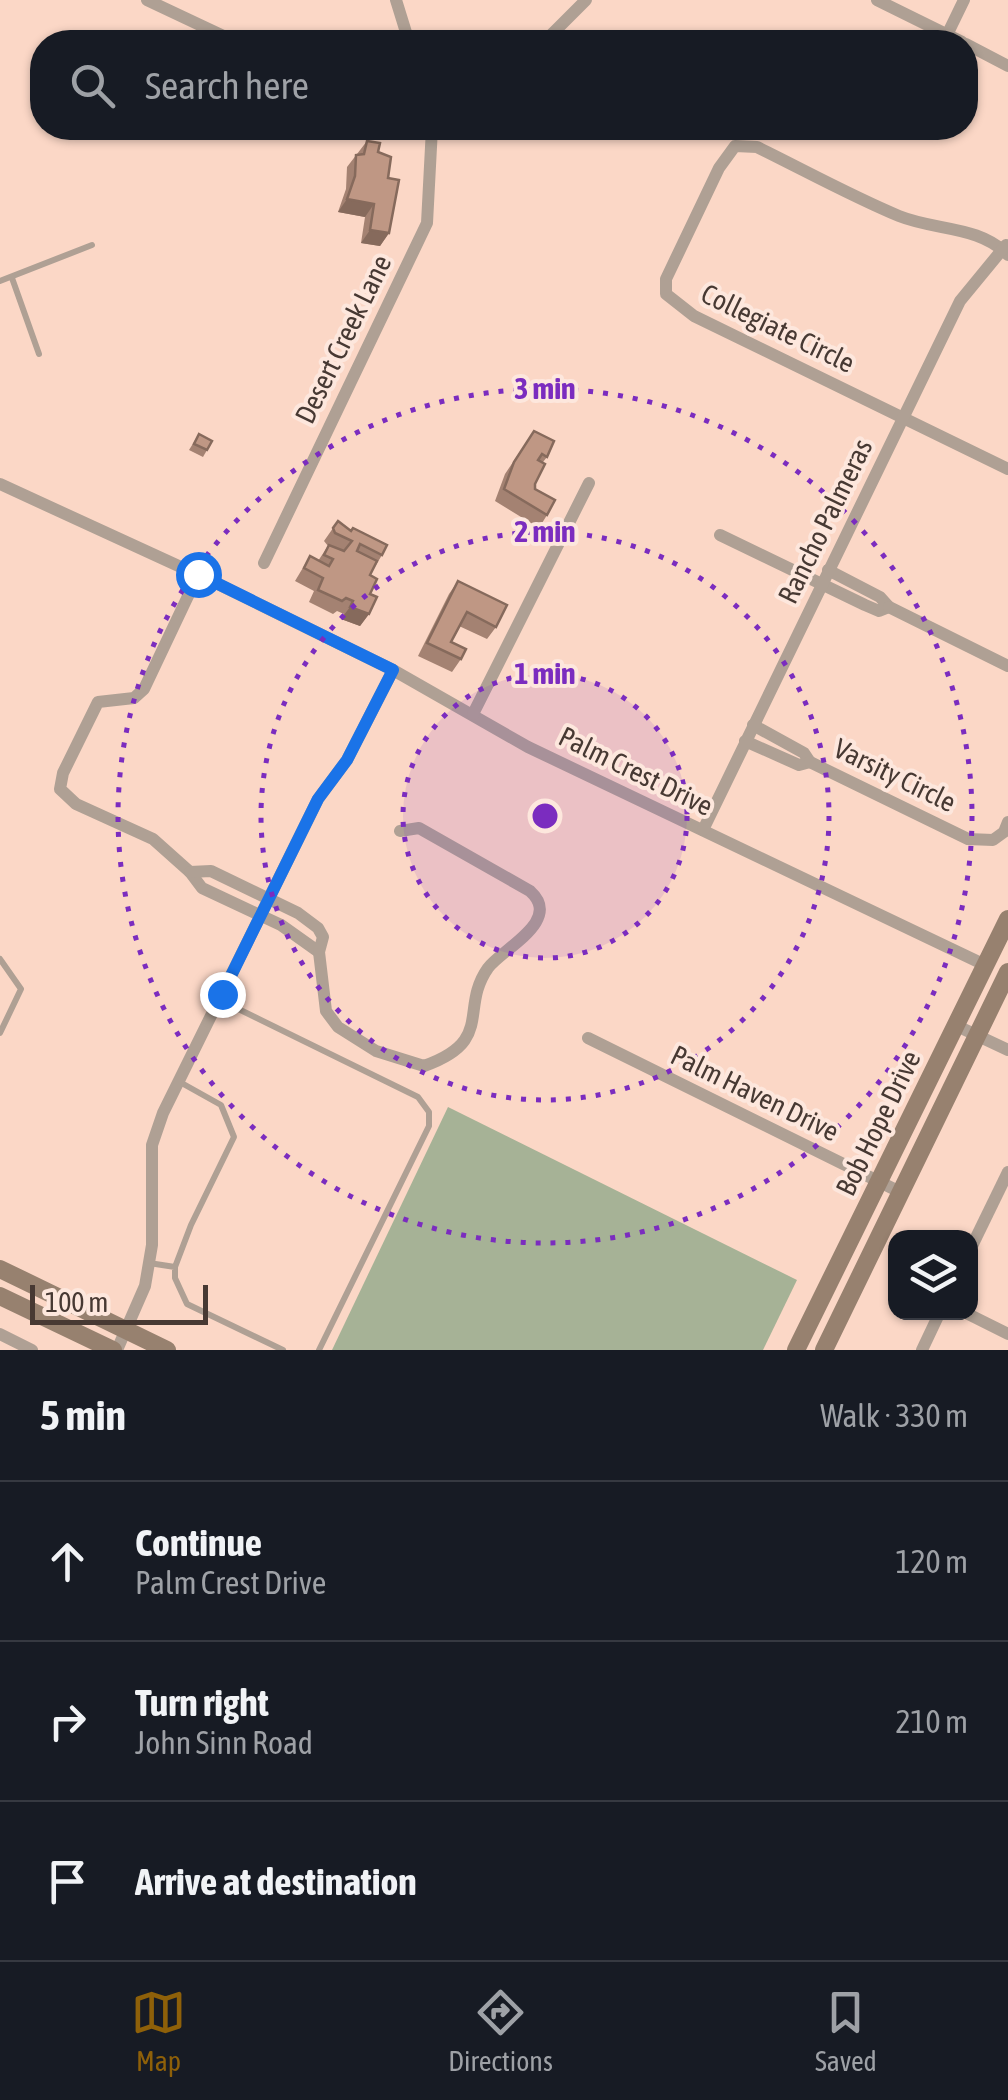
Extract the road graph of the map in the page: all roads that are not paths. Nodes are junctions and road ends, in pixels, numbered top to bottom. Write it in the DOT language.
graph roads {
  1 [pos="147,0"];
  2 [pos="396,0"];
  3 [pos="586,0"];
  4 [pos="877,0"];
  5 [pos="964,0"];
  6 [pos="211,30"];
  7 [pos="405,30"];
  8 [pos="556,30"];
  9 [pos="937,30"];
  10 [pos="949,30"];
  11 [pos="978,50"];
  12 [pos="1008,66"];
  13 [pos="431,140"];
  14 [pos="92,245"];
  15 [pos="1006,249"];
  16 [pos="12,278"];
  17 [pos="0,281"];
  18 [pos="39,354"];
  19 [pos="904,418"];
  20 [pos="1008,468"];
  21 [pos="0,484"];
  22 [pos="588,484"];
  23 [pos="720,535"];
  24 [pos="264,563"];
  25 [pos="828,570"];
  26 [pos="198,574"];
  27 [pos="822,584"];
  28 [pos="862,596"];
  29 [pos="1008,666"];
  30 [pos="393,670"];
  31 [pos="473,714"];
  32 [pos="753,725"];
  33 [pos="746,741"];
  34 [pos="786,751"];
  35 [pos="1008,822"];
  36 [pos="400,830"];
  37 [pos="703,830"];
  38 [pos="190,872"];
  39 [pos="223,877"];
  40 [pos="216,894"];
  41 [pos="268,899"];
  42 [pos="260,916"];
  43 [pos="306,918"];
  44 [pos="1008,920"];
  45 [pos="294,934"];
  46 [pos="319,952"];
  47 [pos="0,959"];
  48 [pos="985,965"];
  49 [pos="1008,972"];
  50 [pos="218,1000"];
  51 [pos="957,1026"];
  52 [pos="0,1033"];
  53 [pos="977,1035"];
  54 [pos="588,1038"];
  55 [pos="1008,1050"];
  56 [pos="178,1081"];
  57 [pos="1008,1172"];
  58 [pos="878,1181"];
  59 [pos="1004,1191"];
  60 [pos="900,1192"];
  61 [pos="978,1236"];
  62 [pos="148,1264"];
  63 [pos="175,1267"];
  64 [pos="0,1269"];
  65 [pos="0,1296"];
  66 [pos="978,1319"];
  67 [pos="936,1320"];
  68 [pos="125,1330"];
  69 [pos="0,1334"];
  70 [pos="1008,1334"];
  71 [pos="32,1350"];
  72 [pos="115,1350"];
  73 [pos="167,1350"];
  74 [pos="283,1350"];
  75 [pos="319,1350"];
  76 [pos="796,1350"];
  77 [pos="824,1350"];
  78 [pos="922,1350"];
  1 -- 6 [label="street"];
  2 -- 7 [label="street"];
  3 -- 8 [label="street"];
  4 -- 9 [label="street"];
  5 -- 10 [label="street"];
  11 -- 12 [label="street"];
  13 -- 24 [label="street, Desert Creek Lane"];
  14 -- 16 [label="lane"];
  15 -- 19 [label="street, Rancho Palmeras"];
  15 -- 19 [label="street, Collegiate Circle"];
  16 -- 17 [label="lane"];
  16 -- 18 [label="lane"];
  19 -- 20 [label="street"];
  19 -- 25 [label="street, Rancho Palmeras"];
  21 -- 26 [label="street, Palm Crest Drive"];
  22 -- 31 [label="street"];
  23 -- 27 [label="street"];
  25 -- 27 [label="street, Rancho Palmeras"];
  25 -- 28 [label="street"];
  26 -- 30 [label="street, Palm Crest Drive"];
  26 -- 38 [label="street"];
  27 -- 28 [label="street"];
  27 -- 32 [label="street, Rancho Palmeras"];
  28 -- 29 [label="street"];
  30 -- 31 [label="street, Palm Crest Drive"];
  30 -- 41 [label="street"];
  31 -- 37 [label="street, Palm Crest Drive"];
  32 -- 33 [label="street, Rancho Palmeras"];
  32 -- 34 [label="street, Varsity Circle"];
  33 -- 34 [label="street, Varsity Circle"];
  33 -- 37 [label="street, Rancho Palmeras"];
  34 -- 35 [label="street, Varsity Circle"];
  36 -- 46 [label="street"];
  37 -- 48 [label="street, Palm Crest Drive"];
  38 -- 39 [label="street"];
  38 -- 40 [label="street"];
  39 -- 40 [label="lane"];
  39 -- 41 [label="street"];
  40 -- 42 [label="street"];
  41 -- 42 [label="street"];
  41 -- 43 [label="street"];
  42 -- 45 [label="street"];
  42 -- 50 [label="street"];
  43 -- 45 [label="lane"];
  43 -- 46 [label="street"];
  44 -- 48 [label="main road, Bob Hope Drive"];
  45 -- 46 [label="street"];
  47 -- 52 [label="lane"];
  48 -- 51 [label="main road, Bob Hope Drive"];
  49 -- 53 [label="main road, Bob Hope Drive"];
  50 -- 56 [label="street"];
  50 -- 75 [label="lane"];
  51 -- 53 [label="street"];
  51 -- 58 [label="main road, Bob Hope Drive"];
  53 -- 55 [label="street"];
  53 -- 60 [label="main road, Bob Hope Drive"];
  54 -- 58 [label="street, Palm Haven Drive"];
  56 -- 62 [label="street"];
  56 -- 63 [label="lane"];
  57 -- 59 [label="street"];
  58 -- 60 [label="street, Palm Haven Drive"];
  58 -- 76 [label="main road, Bob Hope Drive"];
  59 -- 61 [label="street"];
  60 -- 77 [label="main road, Bob Hope Drive"];
  62 -- 63 [label="lane"];
  62 -- 68 [label="street"];
  63 -- 74 [label="lane"];
  64 -- 68 [label="main road"];
  65 -- 72 [label="main road"];
  66 -- 70 [label="street"];
  67 -- 78 [label="street"];
  68 -- 72 [label="street"];
  68 -- 73 [label="main road"];
  69 -- 71 [label="street"];
}
